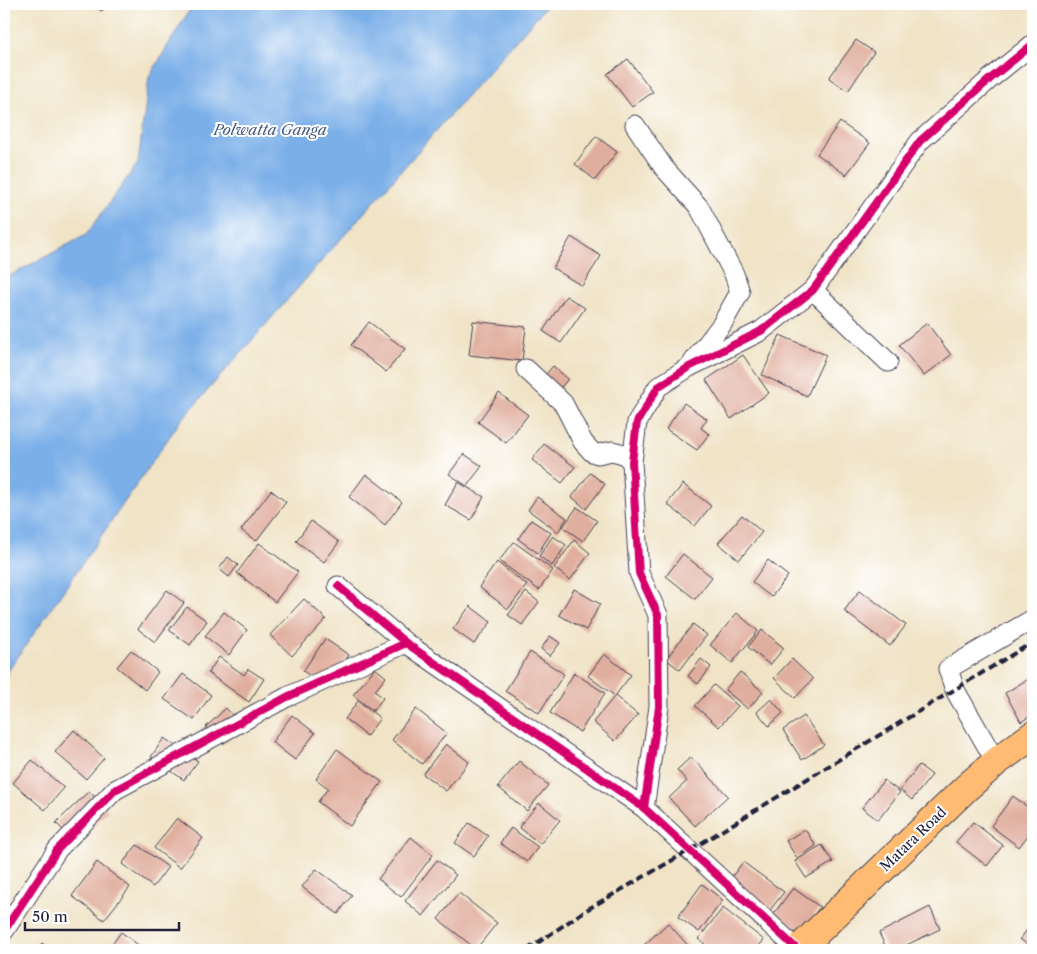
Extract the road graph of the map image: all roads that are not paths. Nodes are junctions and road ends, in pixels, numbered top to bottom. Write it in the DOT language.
graph roads {
  1 [pos="1033,44"];
  2 [pos="635,125"];
  3 [pos="813,290"];
  4 [pos="888,362"];
  5 [pos="689,367"];
  6 [pos="526,369"];
  7 [pos="632,462"];
  8 [pos="338,586"];
  9 [pos="1033,619"];
  10 [pos="406,642"];
  11 [pos="1033,735"];
  12 [pos="996,762"];
  13 [pos="644,808"];
  14 [pos="4,931"];
  15 [pos="798,950"];
  1 -- 3 [label="street"];
  2 -- 5 [label="street"];
  3 -- 4 [label="street"];
  3 -- 5 [label="street"];
  5 -- 7 [label="street"];
  6 -- 7 [label="street"];
  7 -- 13 [label="street"];
  8 -- 10 [label="street"];
  9 -- 12 [label="street"];
  10 -- 13 [label="street"];
  10 -- 14 [label="street"];
  11 -- 12 [label="highway, Matara Road"];
  12 -- 15 [label="highway, Matara Road"];
  13 -- 15 [label="street"];
}
